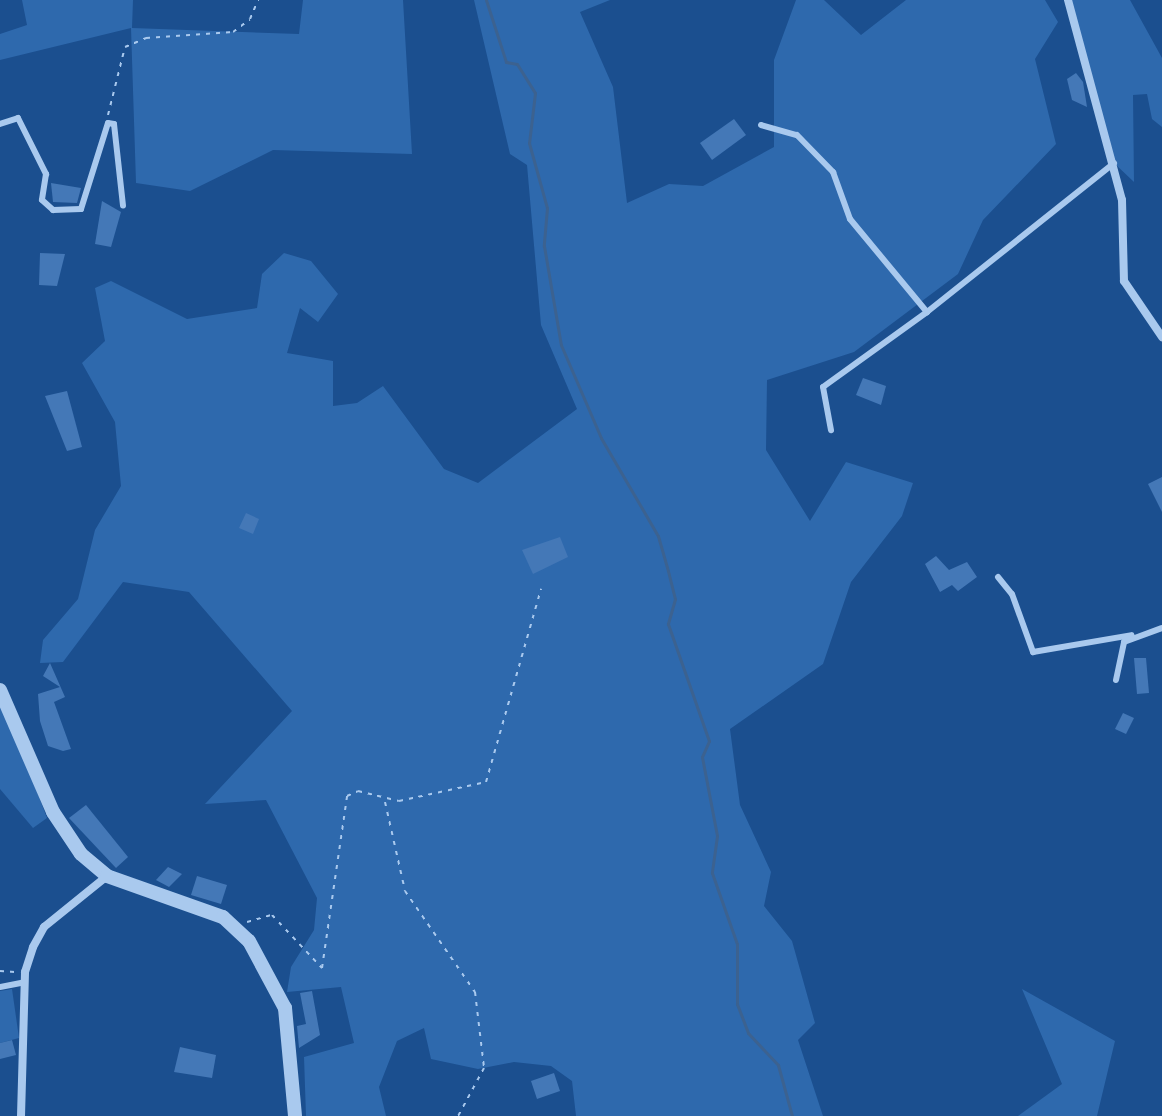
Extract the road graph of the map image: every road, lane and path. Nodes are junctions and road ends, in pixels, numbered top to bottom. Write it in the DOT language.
graph roads {
  1 [pos="258,0"];
  2 [pos="1068,0"];
  3 [pos="108,123"];
  4 [pos="0,124"];
  5 [pos="761,125"];
  6 [pos="1114,163"];
  7 [pos="123,206"];
  8 [pos="927,312"];
  9 [pos="1162,337"];
  10 [pos="831,430"];
  11 [pos="998,577"];
  12 [pos="541,589"];
  13 [pos="1162,628"];
  14 [pos="1132,635"];
  15 [pos="1116,680"];
  16 [pos="0,690"];
  17 [pos="384,801"];
  18 [pos="107,876"];
  19 [pos="239,932"];
  20 [pos="0,971"];
  21 [pos="25,977"];
  22 [pos="0,987"];
  23 [pos="21,1116"];
  24 [pos="295,1116"];
  25 [pos="458,1116"];
  1 -- 3 [label="path"];
  2 -- 6 [label="street"];
  3 -- 4 [label="lane"];
  3 -- 7 [label="lane"];
  5 -- 8 [label="lane"];
  6 -- 8 [label="lane"];
  6 -- 9 [label="street"];
  8 -- 10 [label="lane"];
  11 -- 14 [label="lane"];
  12 -- 17 [label="path"];
  13 -- 14 [label="lane"];
  14 -- 15 [label="lane"];
  16 -- 18 [label="street"];
  17 -- 19 [label="path"];
  17 -- 25 [label="path"];
  18 -- 19 [label="street"];
  18 -- 21 [label="street"];
  19 -- 24 [label="street"];
  20 -- 21 [label="path"];
  21 -- 22 [label="lane"];
  21 -- 23 [label="street"];
}
